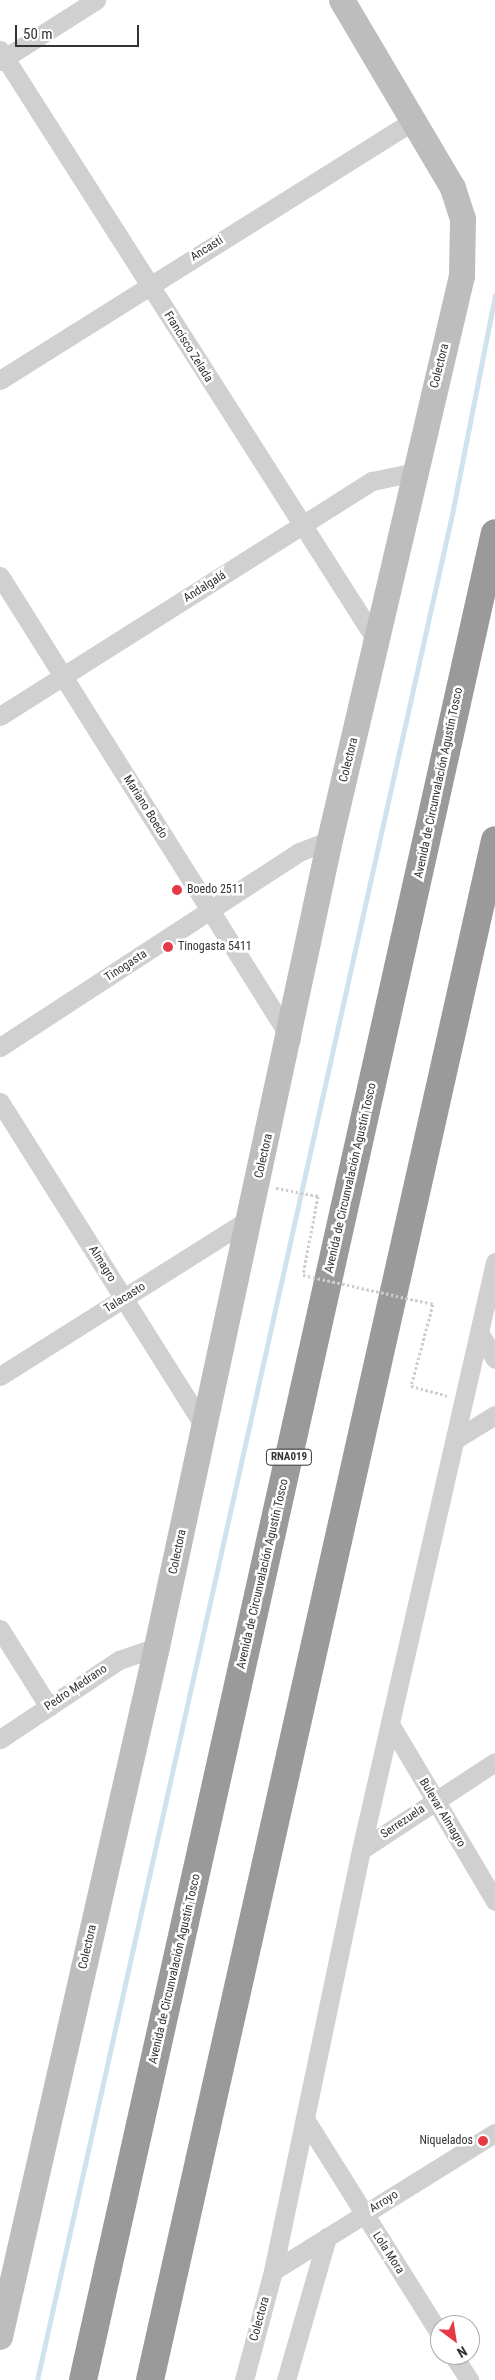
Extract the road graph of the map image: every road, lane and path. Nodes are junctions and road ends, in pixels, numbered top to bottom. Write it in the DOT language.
graph roads {
  1 [pos="96,0"];
  2 [pos="342,0"];
  3 [pos="2,56"];
  4 [pos="415,120"];
  5 [pos="149,286"];
  6 [pos="0,380"];
  7 [pos="415,472"];
  8 [pos="300,526"];
  9 [pos="495,533"];
  10 [pos="0,576"];
  11 [pos="378,643"];
  12 [pos="63,676"];
  13 [pos="0,716"];
  14 [pos="330,840"];
  15 [pos="495,840"];
  16 [pos="210,911"];
  17 [pos="291,1039"];
  18 [pos="0,1047"];
  19 [pos="0,1102"];
  20 [pos="274,1178"];
  21 [pos="249,1219"];
  22 [pos="495,1262"];
  23 [pos="124,1298"];
  24 [pos="480,1334"];
  25 [pos="495,1359"];
  26 [pos="0,1376"];
  27 [pos="451,1388"];
  28 [pos="495,1416"];
  29 [pos="205,1427"];
  30 [pos="456,1440"];
  31 [pos="0,1629"];
  32 [pos="157,1647"];
  33 [pos="49,1707"];
  34 [pos="390,1724"];
  35 [pos="0,1739"];
  36 [pos="495,1762"];
  37 [pos="435,1800"];
  38 [pos="361,1850"];
  39 [pos="495,1901"];
  40 [pos="305,2119"];
  41 [pos="495,2133"];
  42 [pos="363,2215"];
  43 [pos="327,2237"];
  44 [pos="273,2271"];
  45 [pos="430,2319"];
  46 [pos="0,2337"];
  47 [pos="459,2365"];
  48 [pos="83,2380"];
  49 [pos="150,2380"];
  50 [pos="244,2380"];
  51 [pos="286,2380"];
  52 [pos="469,2380"];
  1 -- 3 [label="street"];
  2 -- 4 [label="street, Colectora"];
  3 -- 5 [label="street, Francisco Zelada"];
  4 -- 5 [label="street, Ancasti"];
  4 -- 7 [label="street, Colectora"];
  5 -- 6 [label="street, Ancasti"];
  5 -- 8 [label="street, Francisco Zelada"];
  7 -- 8 [label="street, Andalgalá"];
  7 -- 11 [label="street, Colectora"];
  8 -- 11 [label="street, Francisco Zelada"];
  8 -- 12 [label="street, Andalgalá"];
  9 -- 48 [label="highway, Avenida de Circunvalación Agustín Tosco / RNA019"];
  10 -- 12 [label="street, Mariano Boedo"];
  11 -- 14 [label="street, Colectora"];
  12 -- 13 [label="street, Andalgalá"];
  12 -- 16 [label="street, Mariano Boedo"];
  14 -- 16 [label="street, Tinogasta"];
  14 -- 17 [label="street, Colectora"];
  15 -- 49 [label="highway"];
  16 -- 17 [label="street, Mariano Boedo"];
  16 -- 18 [label="street, Tinogasta"];
  17 -- 21 [label="street, Colectora"];
  19 -- 23 [label="street, Almagro"];
  20 -- 27 [label="path, bridge"];
  21 -- 23 [label="street, Talacasto"];
  21 -- 29 [label="street, Colectora"];
  22 -- 24 [label="street, Colectora"];
  23 -- 26 [label="street, Talacasto"];
  23 -- 29 [label="street, Almagro"];
  24 -- 25 [label="street"];
  24 -- 30 [label="street, Colectora"];
  28 -- 30 [label="street"];
  29 -- 32 [label="street, Colectora"];
  30 -- 34 [label="street, Colectora"];
  31 -- 33 [label="street"];
  32 -- 33 [label="street, Pedro Medrano"];
  32 -- 46 [label="street, Colectora"];
  33 -- 35 [label="street, Pedro Medrano"];
  34 -- 37 [label="street, Bulevar Almagro"];
  34 -- 38 [label="street, Colectora"];
  36 -- 37 [label="street, Serrezuela"];
  37 -- 38 [label="street, Serrezuela"];
  37 -- 39 [label="street, Bulevar Almagro"];
  38 -- 40 [label="street, Colectora"];
  40 -- 42 [label="street, Lola Mora"];
  40 -- 44 [label="street, Colectora"];
  41 -- 42 [label="street, Arroyo"];
  42 -- 43 [label="street, Arroyo"];
  42 -- 45 [label="street, Lola Mora"];
  43 -- 44 [label="street, Arroyo"];
  43 -- 51 [label="street"];
  44 -- 50 [label="street, Colectora"];
  47 -- 52 [label="street"];
}
